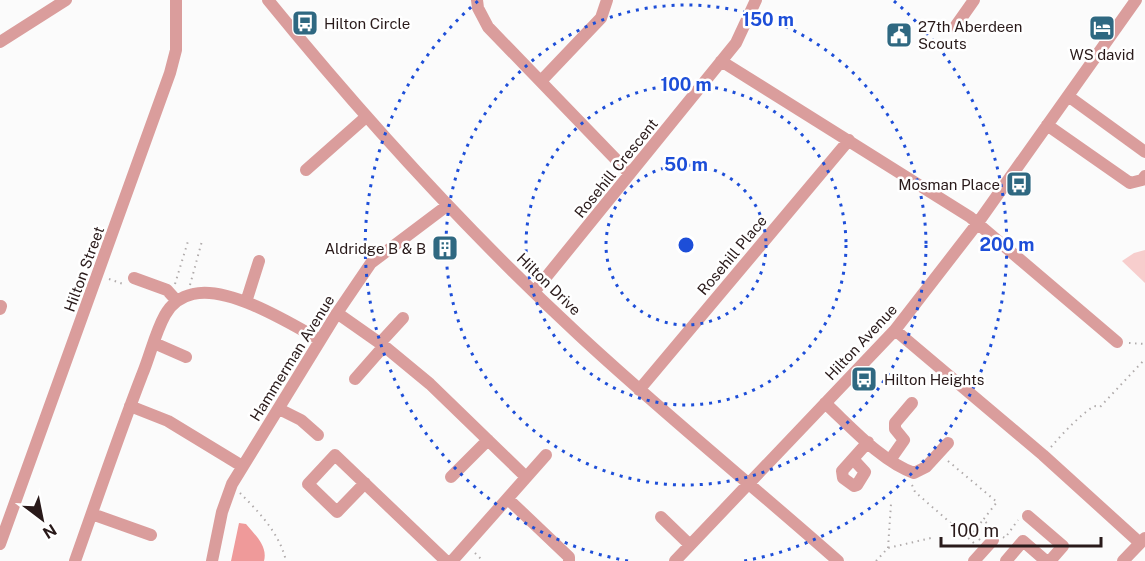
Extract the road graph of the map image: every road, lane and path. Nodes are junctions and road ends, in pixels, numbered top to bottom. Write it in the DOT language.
graph roads {
  1 [pos="268,0"];
  2 [pos="477,0"];
  3 [pos="607,0"];
  4 [pos="756,0"];
  5 [pos="974,0"];
  6 [pos="1136,0"];
  7 [pos="179,1"];
  8 [pos="59,2"];
  9 [pos="320,13"];
  10 [pos="288,25"];
  11 [pos="955,27"];
  12 [pos="0,42"];
  13 [pos="721,61"];
  14 [pos="541,81"];
  15 [pos="1068,96"];
  16 [pos="366,117"];
  17 [pos="1047,125"];
  18 [pos="849,140"];
  19 [pos="1145,152"];
  20 [pos="306,170"];
  21 [pos="630,174"];
  22 [pos="1145,176"];
  23 [pos="448,205"];
  24 [pos="977,224"];
  25 [pos="189,238"];
  26 [pos="202,241"];
  27 [pos="259,261"];
  28 [pos="134,278"];
  29 [pos="534,292"];
  30 [pos="178,297"];
  31 [pos="246,302"];
  32 [pos="337,313"];
  33 [pos="403,318"];
  34 [pos="895,330"];
  35 [pos="320,340"];
  36 [pos="1117,342"];
  37 [pos="154,344"];
  38 [pos="1145,344"];
  39 [pos="382,345"];
  40 [pos="186,357"];
  41 [pos="1145,359"];
  42 [pos="354,379"];
  43 [pos="639,390"];
  44 [pos="825,403"];
  45 [pos="912,403"];
  46 [pos="130,406"];
  47 [pos="279,409"];
  48 [pos="318,435"];
  49 [pos="488,440"];
  50 [pos="868,442"];
  51 [pos="948,443"];
  52 [pos="939,453"];
  53 [pos="546,456"];
  54 [pos="1043,456"];
  55 [pos="853,459"];
  56 [pos="890,460"];
  57 [pos="242,466"];
  58 [pos="914,473"];
  59 [pos="451,477"];
  60 [pos="526,477"];
  61 [pos="365,483"];
  62 [pos="749,483"];
  63 [pos="232,484"];
  64 [pos="508,499"];
  65 [pos="891,504"];
  66 [pos="92,514"];
  67 [pos="1028,516"];
  68 [pos="661,517"];
  69 [pos="983,520"];
  70 [pos="150,535"];
  71 [pos="1016,535"];
  72 [pos="931,538"];
  73 [pos="1142,540"];
  74 [pos="0,544"];
  75 [pos="690,545"];
  76 [pos="988,545"];
  77 [pos="888,548"];
  78 [pos="1045,560"];
  79 [pos="75,561"];
  80 [pos="212,561"];
  81 [pos="286,561"];
  82 [pos="447,561"];
  83 [pos="452,561"];
  84 [pos="569,561"];
  85 [pos="675,561"];
  86 [pos="838,561"];
  87 [pos="876,561"];
  88 [pos="974,561"];
  89 [pos="1006,561"];
  90 [pos="1123,561"];
  1 -- 10 [label="street, Hilton Drive"];
  2 -- 14 [label="street"];
  3 -- 14 [label="street"];
  4 -- 13 [label="street, Rosehill Crescent"];
  5 -- 11 [label="street"];
  6 -- 15 [label="street, Hilton Avenue"];
  7 -- 74 [label="street, Hilton Street"];
  8 -- 12 [label="street"];
  9 -- 10 [label="path"];
  10 -- 16 [label="street, Hilton Drive"];
  13 -- 18 [label="street"];
  13 -- 21 [label="street, Rosehill Crescent"];
  14 -- 21 [label="street"];
  15 -- 17 [label="street, Hilton Avenue"];
  15 -- 19 [label="street"];
  16 -- 20 [label="street"];
  16 -- 23 [label="street, Hilton Drive"];
  17 -- 22 [label="street"];
  17 -- 24 [label="street, Hilton Avenue"];
  18 -- 24 [label="street"];
  18 -- 43 [label="street, Rosehill Place"];
  21 -- 29 [label="street, Rosehill Crescent"];
  23 -- 29 [label="street, Hilton Drive"];
  23 -- 32 [label="street, Hammerman Avenue"];
  24 -- 34 [label="street, Hilton Avenue"];
  24 -- 36 [label="street"];
  25 -- 30 [label="path"];
  26 -- 30 [label="path"];
  27 -- 31 [label="street"];
  28 -- 30 [label="street"];
  29 -- 43 [label="street, Hilton Drive"];
  30 -- 31 [label="street"];
  30 -- 37 [label="street"];
  31 -- 35 [label="street"];
  32 -- 35 [label="street, Hammerman Avenue"];
  32 -- 39 [label="street"];
  33 -- 39 [label="street"];
  34 -- 44 [label="street, Hilton Avenue"];
  34 -- 54 [label="street"];
  35 -- 47 [label="street, Hammerman Avenue"];
  36 -- 38 [label="path"];
  37 -- 40 [label="street"];
  37 -- 46 [label="street"];
  39 -- 42 [label="street"];
  39 -- 49 [label="street"];
  41 -- 54 [label="path"];
  43 -- 62 [label="street, Hilton Drive"];
  44 -- 50 [label="street"];
  44 -- 62 [label="street, Hilton Avenue"];
  45 -- 56 [label="street"];
  46 -- 57 [label="street"];
  46 -- 66 [label="street"];
  47 -- 48 [label="street"];
  47 -- 57 [label="street, Hammerman Avenue"];
  49 -- 59 [label="street"];
  49 -- 60 [label="street"];
  50 -- 55 [label="street"];
  50 -- 56 [label="street"];
  51 -- 52 [label="street"];
  52 -- 58 [label="street"];
  52 -- 69 [label="path"];
  53 -- 60 [label="street"];
  54 -- 73 [label="street"];
  56 -- 58 [label="street"];
  57 -- 63 [label="street, Hammerman Avenue"];
  58 -- 76 [label="path"];
  60 -- 64 [label="street"];
  61 -- 61 [label="street"];
  61 -- 82 [label="street"];
  62 -- 75 [label="street, Hilton Avenue"];
  62 -- 86 [label="street, Hilton Drive"];
  63 -- 80 [label="street, Hammerman Avenue"];
  63 -- 81 [label="path"];
  64 -- 83 [label="street"];
  64 -- 84 [label="street"];
  65 -- 77 [label="path"];
  66 -- 70 [label="street"];
  66 -- 79 [label="street"];
  67 -- 71 [label="path"];
  67 -- 78 [label="street"];
  68 -- 75 [label="street"];
  69 -- 71 [label="path"];
  69 -- 76 [label="path"];
  71 -- 78 [label="street"];
  71 -- 89 [label="street"];
  72 -- 77 [label="path"];
  73 -- 90 [label="street"];
  75 -- 85 [label="street, Hilton Avenue"];
  76 -- 88 [label="street"];
  77 -- 87 [label="path"];
}
